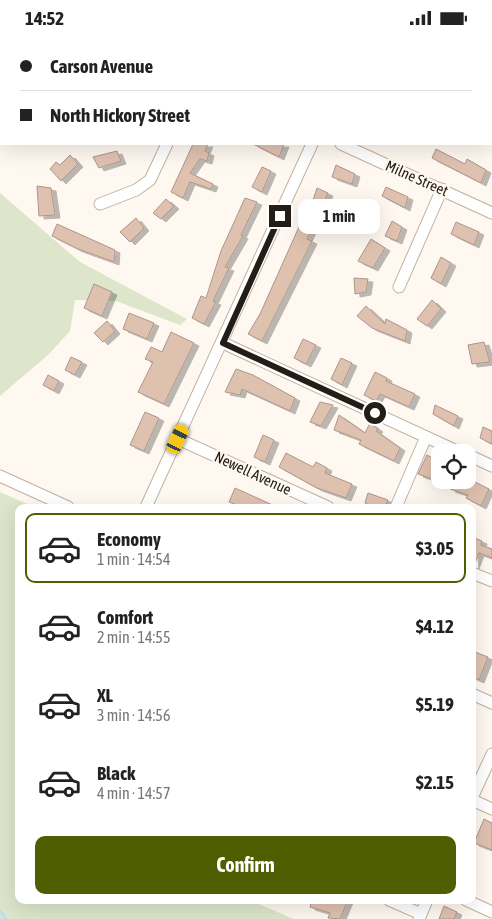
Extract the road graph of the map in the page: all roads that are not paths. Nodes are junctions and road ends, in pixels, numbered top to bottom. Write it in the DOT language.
graph roads {
  1 [pos="167,145"];
  2 [pos="312,145"];
  3 [pos="343,145"];
  4 [pos="442,189"];
  5 [pos="100,204"];
  6 [pos="492,213"];
  7 [pos="399,287"];
  8 [pos="223,343"];
  9 [pos="426,437"];
  10 [pos="178,439"];
  11 [pos="441,444"];
  12 [pos="476,459"];
  13 [pos="492,466"];
  14 [pos="0,477"];
  15 [pos="61,504"];
  16 [pos="147,504"];
  17 [pos="321,504"];
  18 [pos="397,504"];
  19 [pos="476,575"];
  20 [pos="492,581"];
  21 [pos="476,696"];
  22 [pos="492,703"];
  23 [pos="492,754"];
  24 [pos="476,790"];
  25 [pos="476,801"];
  26 [pos="492,809"];
  27 [pos="396,904"];
  28 [pos="425,904"];
  29 [pos="475,904"];
  30 [pos="492,912"];
  31 [pos="420,917"];
  1 -- 5 [label="street"];
  2 -- 8 [label="street"];
  3 -- 4 [label="street, Milne Street"];
  4 -- 6 [label="street, Milne Street"];
  4 -- 7 [label="street"];
  8 -- 9 [label="street"];
  8 -- 10 [label="street"];
  9 -- 11 [label="street"];
  9 -- 18 [label="street"];
  10 -- 16 [label="street"];
  10 -- 17 [label="street, Newell Avenue"];
  12 -- 13 [label="street"];
  14 -- 15 [label="street"];
  19 -- 20 [label="street"];
  21 -- 22 [label="street"];
  23 -- 24 [label="street"];
  25 -- 26 [label="street"];
  27 -- 31 [label="street"];
  28 -- 31 [label="street"];
  29 -- 30 [label="street"];
}
